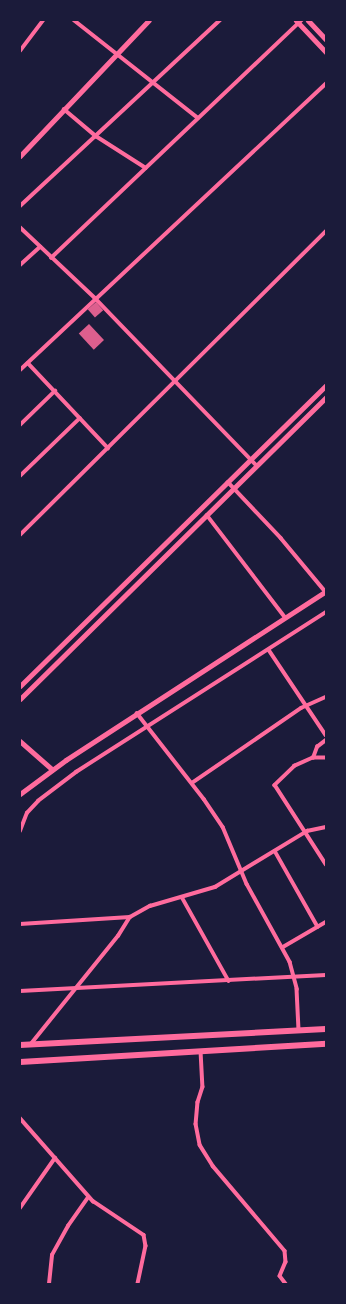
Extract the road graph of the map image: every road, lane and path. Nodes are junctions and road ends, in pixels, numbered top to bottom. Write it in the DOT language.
graph roads {
  1 [pos="43,20"];
  2 [pos="149,20"];
  3 [pos="220,20"];
  4 [pos="308,20"];
  5 [pos="75,21"];
  6 [pos="299,21"];
  7 [pos="326,39"];
  8 [pos="20,51"];
  9 [pos="326,52"];
  10 [pos="116,53"];
  11 [pos="152,84"];
  12 [pos="326,84"];
  13 [pos="64,109"];
  14 [pos="198,118"];
  15 [pos="96,136"];
  16 [pos="20,156"];
  17 [pos="146,168"];
  18 [pos="20,206"];
  19 [pos="20,227"];
  20 [pos="326,231"];
  21 [pos="40,247"];
  22 [pos="51,258"];
  23 [pos="20,265"];
  24 [pos="95,298"];
  25 [pos="28,363"];
  26 [pos="20,370"];
  27 [pos="174,382"];
  28 [pos="326,385"];
  29 [pos="55,391"];
  30 [pos="326,398"];
  31 [pos="80,418"];
  32 [pos="20,425"];
  33 [pos="108,448"];
  34 [pos="250,460"];
  35 [pos="257,466"];
  36 [pos="20,476"];
  37 [pos="228,482"];
  38 [pos="234,488"];
  39 [pos="207,515"];
  40 [pos="20,535"];
  41 [pos="326,591"];
  42 [pos="326,612"];
  43 [pos="285,617"];
  44 [pos="269,650"];
  45 [pos="20,686"];
  46 [pos="326,697"];
  47 [pos="20,699"];
  48 [pos="308,705"];
  49 [pos="136,713"];
  50 [pos="148,727"];
  51 [pos="326,735"];
  52 [pos="20,740"];
  53 [pos="326,740"];
  54 [pos="313,758"];
  55 [pos="326,758"];
  56 [pos="52,769"];
  57 [pos="192,783"];
  58 [pos="20,794"];
  59 [pos="326,826"];
  60 [pos="20,831"];
  61 [pos="307,831"];
  62 [pos="275,851"];
  63 [pos="326,864"];
  64 [pos="241,872"];
  65 [pos="182,898"];
  66 [pos="130,917"];
  67 [pos="326,922"];
  68 [pos="20,924"];
  69 [pos="318,926"];
  70 [pos="283,947"];
  71 [pos="326,975"];
  72 [pos="295,977"];
  73 [pos="229,981"];
  74 [pos="74,989"];
  75 [pos="20,991"];
  76 [pos="326,1029"];
  77 [pos="299,1030"];
  78 [pos="326,1044"];
  79 [pos="20,1045"];
  80 [pos="30,1045"];
  81 [pos="201,1051"];
  82 [pos="20,1062"];
  83 [pos="20,1118"];
  84 [pos="55,1158"];
  85 [pos="88,1196"];
  86 [pos="20,1208"];
  87 [pos="50,1284"];
  88 [pos="138,1284"];
  89 [pos="286,1284"];
  1 -- 8 [label="street"];
  2 -- 10 [label="street"];
  3 -- 11 [label="street"];
  4 -- 7 [label="street"];
  5 -- 10 [label="street"];
  6 -- 9 [label="street"];
  6 -- 14 [label="street"];
  10 -- 11 [label="street"];
  10 -- 13 [label="street"];
  11 -- 14 [label="street"];
  11 -- 15 [label="street"];
  12 -- 24 [label="street"];
  13 -- 15 [label="street"];
  13 -- 16 [label="street"];
  14 -- 17 [label="street"];
  15 -- 17 [label="street"];
  15 -- 18 [label="street"];
  17 -- 22 [label="street"];
  19 -- 21 [label="street"];
  20 -- 27 [label="street"];
  21 -- 22 [label="street"];
  21 -- 23 [label="street"];
  22 -- 24 [label="street"];
  24 -- 25 [label="street"];
  24 -- 27 [label="street"];
  25 -- 26 [label="street"];
  25 -- 29 [label="street"];
  27 -- 33 [label="street"];
  27 -- 34 [label="street"];
  28 -- 34 [label="main road"];
  29 -- 31 [label="street"];
  29 -- 32 [label="street"];
  30 -- 35 [label="main road"];
  31 -- 33 [label="street"];
  31 -- 36 [label="street"];
  33 -- 40 [label="street"];
  34 -- 35 [label="street"];
  34 -- 37 [label="main road"];
  35 -- 38 [label="main road"];
  37 -- 38 [label="street"];
  37 -- 45 [label="main road"];
  38 -- 39 [label="main road"];
  38 -- 41 [label="street"];
  39 -- 43 [label="street"];
  39 -- 47 [label="main road"];
  41 -- 43 [label="street"];
  42 -- 44 [label="street"];
  43 -- 49 [label="street"];
  44 -- 48 [label="street"];
  44 -- 50 [label="street"];
  46 -- 48 [label="street"];
  48 -- 51 [label="street"];
  48 -- 57 [label="street"];
  49 -- 50 [label="street"];
  49 -- 56 [label="street"];
  50 -- 57 [label="street"];
  50 -- 60 [label="street"];
  52 -- 56 [label="street"];
  53 -- 54 [label="street"];
  54 -- 55 [label="street"];
  54 -- 61 [label="street"];
  56 -- 58 [label="street"];
  57 -- 64 [label="street"];
  59 -- 61 [label="street"];
  61 -- 62 [label="street"];
  61 -- 63 [label="street"];
  62 -- 64 [label="street"];
  62 -- 69 [label="street"];
  64 -- 65 [label="street"];
  64 -- 70 [label="street"];
  65 -- 66 [label="street"];
  65 -- 73 [label="street"];
  66 -- 68 [label="street"];
  66 -- 74 [label="street"];
  67 -- 69 [label="street"];
  69 -- 70 [label="street"];
  70 -- 72 [label="street"];
  71 -- 72 [label="street"];
  72 -- 73 [label="street"];
  72 -- 77 [label="street"];
  73 -- 74 [label="street"];
  74 -- 75 [label="street"];
  74 -- 80 [label="street"];
  76 -- 77 [label="highway"];
  77 -- 80 [label="highway"];
  78 -- 81 [label="highway"];
  79 -- 80 [label="highway"];
  81 -- 82 [label="highway"];
  81 -- 89 [label="street"];
  83 -- 84 [label="street"];
  84 -- 85 [label="street"];
  84 -- 86 [label="street"];
  85 -- 87 [label="street"];
  85 -- 88 [label="street"];
}
